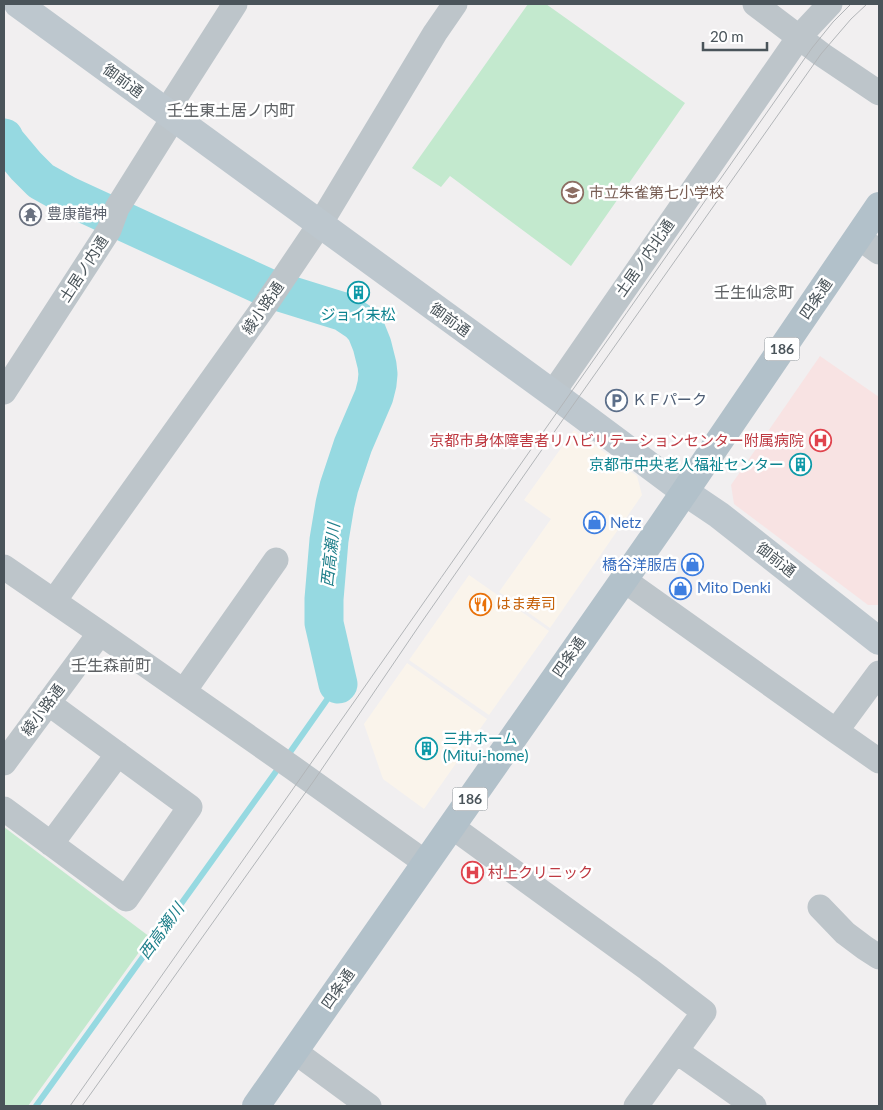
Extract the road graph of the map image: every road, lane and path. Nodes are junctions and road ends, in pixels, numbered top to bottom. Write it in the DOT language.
graph roads {
  1 [pos="18,4"];
  2 [pos="236,4"];
  3 [pos="455,4"];
  4 [pos="755,4"];
  5 [pos="830,4"];
  6 [pos="799,38"];
  7 [pos="879,93"];
  8 [pos="170,114"];
  9 [pos="879,206"];
  10 [pos="320,224"];
  11 [pos="869,244"];
  12 [pos="4,392"];
  13 [pos="552,394"];
  14 [pos="685,492"];
  15 [pos="276,560"];
  16 [pos="4,567"];
  17 [pos="624,580"];
  18 [pos="54,601"];
  19 [pos="876,631"];
  20 [pos="100,633"];
  21 [pos="879,673"];
  22 [pos="184,692"];
  23 [pos="48,703"];
  24 [pos="836,732"];
  25 [pos="118,754"];
  26 [pos="879,760"];
  27 [pos="4,763"];
  28 [pos="4,809"];
  29 [pos="451,826"];
  30 [pos="51,844"];
  31 [pos="426,863"];
  32 [pos="820,907"];
  33 [pos="879,957"];
  34 [pos="294,1051"];
  35 [pos="676,1051"];
  36 [pos="256,1106"];
  37 [pos="370,1106"];
  38 [pos="636,1106"];
  39 [pos="754,1106"];
  1 -- 8 [label="street, 御前通"];
  2 -- 8 [label="street, 土居ノ内通"];
  3 -- 10 [label="street, 綾小路通"];
  4 -- 6 [label="street"];
  5 -- 6 [label="street, 土居ノ内北通"];
  6 -- 7 [label="street"];
  6 -- 13 [label="street, 土居ノ内北通"];
  8 -- 10 [label="street, 御前通"];
  8 -- 12 [label="street, 土居ノ内通"];
  9 -- 11 [label="main road, 四条通 / 186"];
  10 -- 13 [label="street, 御前通"];
  10 -- 18 [label="street, 綾小路通"];
  11 -- 14 [label="main road, 四条通 / 186"];
  13 -- 14 [label="street, 御前通"];
  14 -- 17 [label="main road, 四条通 / 186"];
  14 -- 19 [label="street, 御前通"];
  15 -- 22 [label="street"];
  16 -- 18 [label="street"];
  17 -- 24 [label="street"];
  17 -- 29 [label="main road, 四条通 / 186"];
  18 -- 20 [label="street"];
  20 -- 22 [label="street"];
  20 -- 23 [label="street, 綾小路通"];
  21 -- 24 [label="street"];
  22 -- 31 [label="street"];
  23 -- 25 [label="street"];
  23 -- 27 [label="street, 綾小路通"];
  24 -- 26 [label="street"];
  25 -- 30 [label="street"];
  25 -- 30 [label="street"];
  28 -- 30 [label="street"];
  29 -- 31 [label="main road, 四条通 / 186"];
  29 -- 35 [label="street"];
  31 -- 34 [label="main road, 四条通 / 186"];
  32 -- 33 [label="street"];
  34 -- 36 [label="main road, 四条通 / 186"];
  34 -- 37 [label="street"];
  35 -- 38 [label="street"];
  35 -- 39 [label="street"];
}
